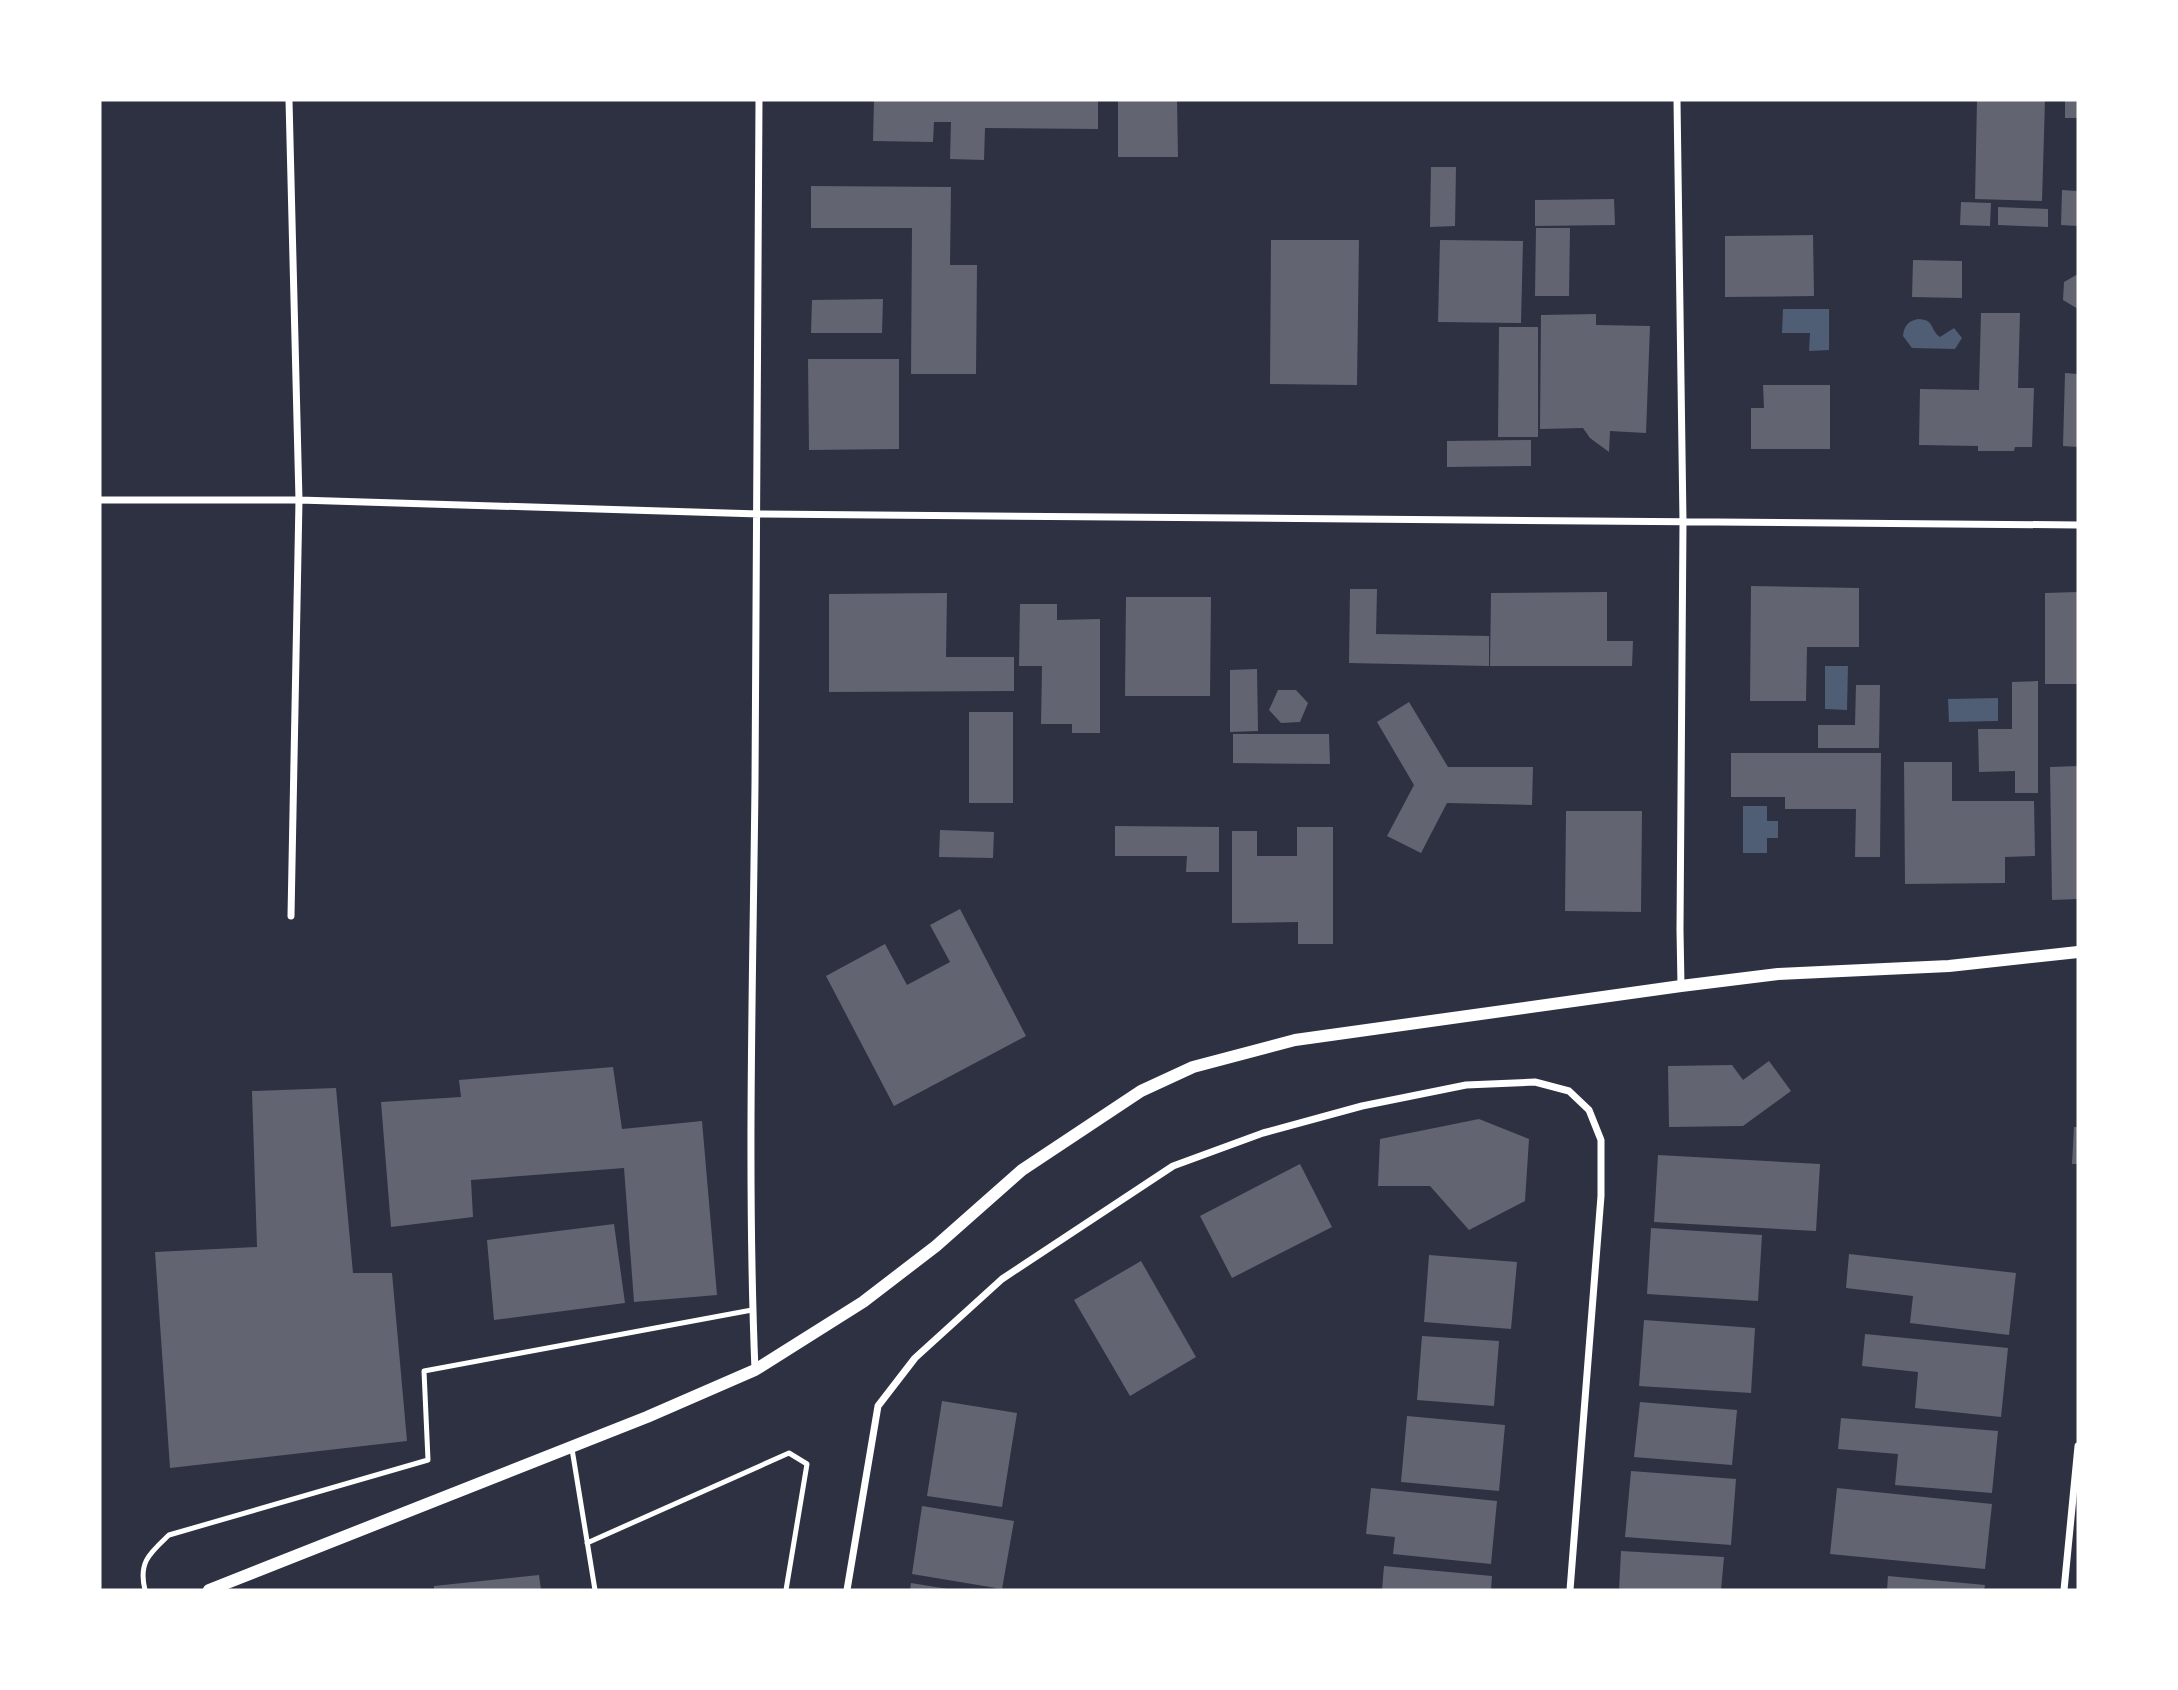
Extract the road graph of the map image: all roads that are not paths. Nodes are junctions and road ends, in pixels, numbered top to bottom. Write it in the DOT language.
graph roads {
  1 [pos="289,100"];
  2 [pos="759,100"];
  3 [pos="1677,100"];
  4 [pos="100,500"];
  5 [pos="299,500"];
  6 [pos="759,514"];
  7 [pos="1683,522"];
  8 [pos="2078,525"];
  9 [pos="291,916"];
  10 [pos="2078,952"];
  11 [pos="1681,986"];
  12 [pos="752,1310"];
  13 [pos="754,1370"];
  14 [pos="571,1446"];
  15 [pos="2078,1447"];
  16 [pos="587,1542"];
  17 [pos="145,1590"];
  18 [pos="209,1590"];
  19 [pos="595,1590"];
  20 [pos="786,1590"];
  21 [pos="847,1590"];
  22 [pos="1570,1590"];
  23 [pos="2064,1590"];
  1 -- 5 [label="street"];
  2 -- 6 [label="street"];
  3 -- 7 [label="street"];
  4 -- 5 [label="street"];
  5 -- 6 [label="street"];
  5 -- 9 [label="street"];
  6 -- 7 [label="street"];
  6 -- 12 [label="street"];
  7 -- 8 [label="street"];
  7 -- 11 [label="street"];
  10 -- 11 [label="street"];
  11 -- 13 [label="street"];
  12 -- 13 [label="street"];
  12 -- 17 [label="lane"];
  13 -- 14 [label="street"];
  14 -- 16 [label="lane"];
  14 -- 18 [label="street"];
  15 -- 23 [label="street"];
  16 -- 19 [label="lane"];
  16 -- 20 [label="lane"];
  21 -- 22 [label="street"];
}
